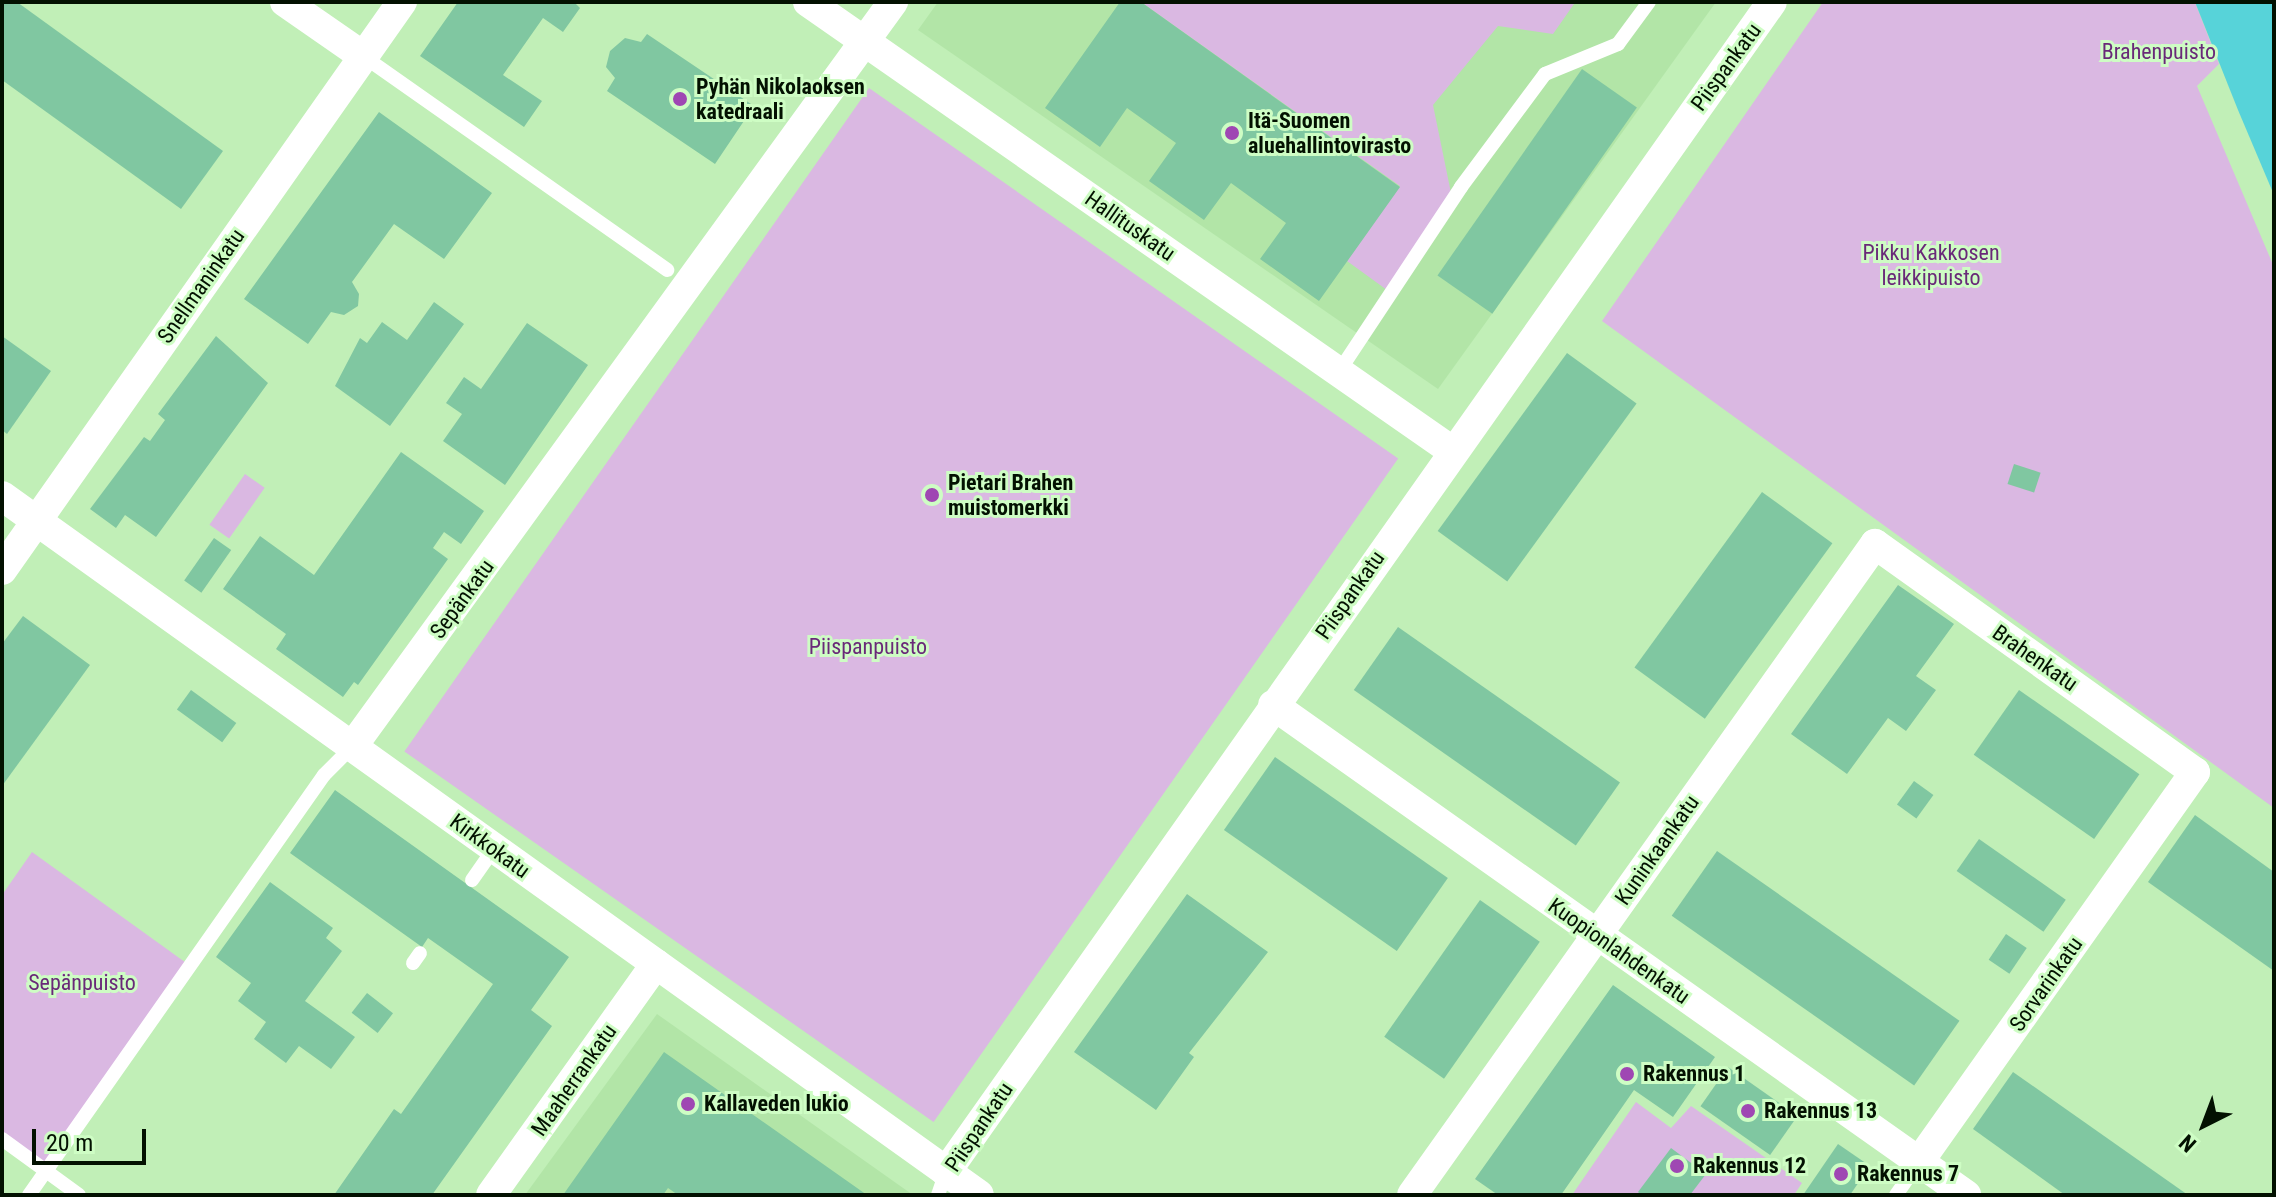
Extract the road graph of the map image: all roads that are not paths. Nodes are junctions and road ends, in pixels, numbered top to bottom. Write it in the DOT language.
graph roads {
  1 [pos="285,2"];
  2 [pos="402,2"];
  3 [pos="808,2"];
  4 [pos="893,2"];
  5 [pos="1649,2"];
  6 [pos="1772,2"];
  7 [pos="865,42"];
  8 [pos="363,56"];
  9 [pos="667,270"];
  10 [pos="1338,373"];
  11 [pos="1451,450"];
  12 [pos="2,496"];
  13 [pos="35,521"];
  14 [pos="1875,544"];
  15 [pos="2,570"];
  16 [pos="1273,705"];
  17 [pos="352,747"];
  18 [pos="2195,772"];
  19 [pos="494,849"];
  20 [pos="472,880"];
  21 [pos="1597,935"];
  22 [pos="656,964"];
  23 [pos="2,1139"];
  24 [pos="1919,1162"];
  25 [pos="46,1171"];
  26 [pos="942,1184"];
  27 [pos="29,1195"];
  28 [pos="79,1195"];
  29 [pos="491,1195"];
  30 [pos="979,1195"];
  31 [pos="1412,1195"];
  32 [pos="1896,1195"];
  33 [pos="1966,1195"];
  1 -- 8 [label="street"];
  2 -- 8 [label="street, Snellmaninkatu"];
  3 -- 7 [label="street, Hallituskatu"];
  4 -- 7 [label="street, Sepänkatu"];
  5 -- 10 [label="lane"];
  6 -- 11 [label="street, Piispankatu"];
  7 -- 10 [label="street, Hallituskatu"];
  7 -- 17 [label="street, Sepänkatu"];
  8 -- 9 [label="lane"];
  8 -- 13 [label="street, Snellmaninkatu"];
  10 -- 11 [label="street, Hallituskatu"];
  11 -- 16 [label="street, Piispankatu"];
  12 -- 13 [label="street, Kirkkokatu"];
  13 -- 15 [label="street, Snellmaninkatu"];
  13 -- 17 [label="street, Kirkkokatu"];
  14 -- 18 [label="street, Brahenkatu"];
  14 -- 21 [label="street, Kuninkaankatu"];
  16 -- 21 [label="street, Kuopionlahdenkatu"];
  16 -- 26 [label="street, Piispankatu"];
  17 -- 19 [label="street, Kirkkokatu"];
  17 -- 25 [label="lane, Sepänkatu"];
  18 -- 24 [label="street, Sorvarinkatu"];
  19 -- 20 [label="lane"];
  19 -- 22 [label="street, Kirkkokatu"];
  21 -- 24 [label="street, Kuopionlahdenkatu"];
  21 -- 31 [label="street, Kuninkaankatu"];
  22 -- 26 [label="street, Kirkkokatu"];
  22 -- 29 [label="street, Maaherrankatu"];
  23 -- 25 [label="lane"];
  24 -- 32 [label="lane, Sorvarinkatu"];
  24 -- 33 [label="street, Kuopionlahdenkatu"];
  25 -- 27 [label="lane, Sepänkatu"];
  25 -- 28 [label="lane"];
  26 -- 30 [label="street, Kirkkokatu"];
}
